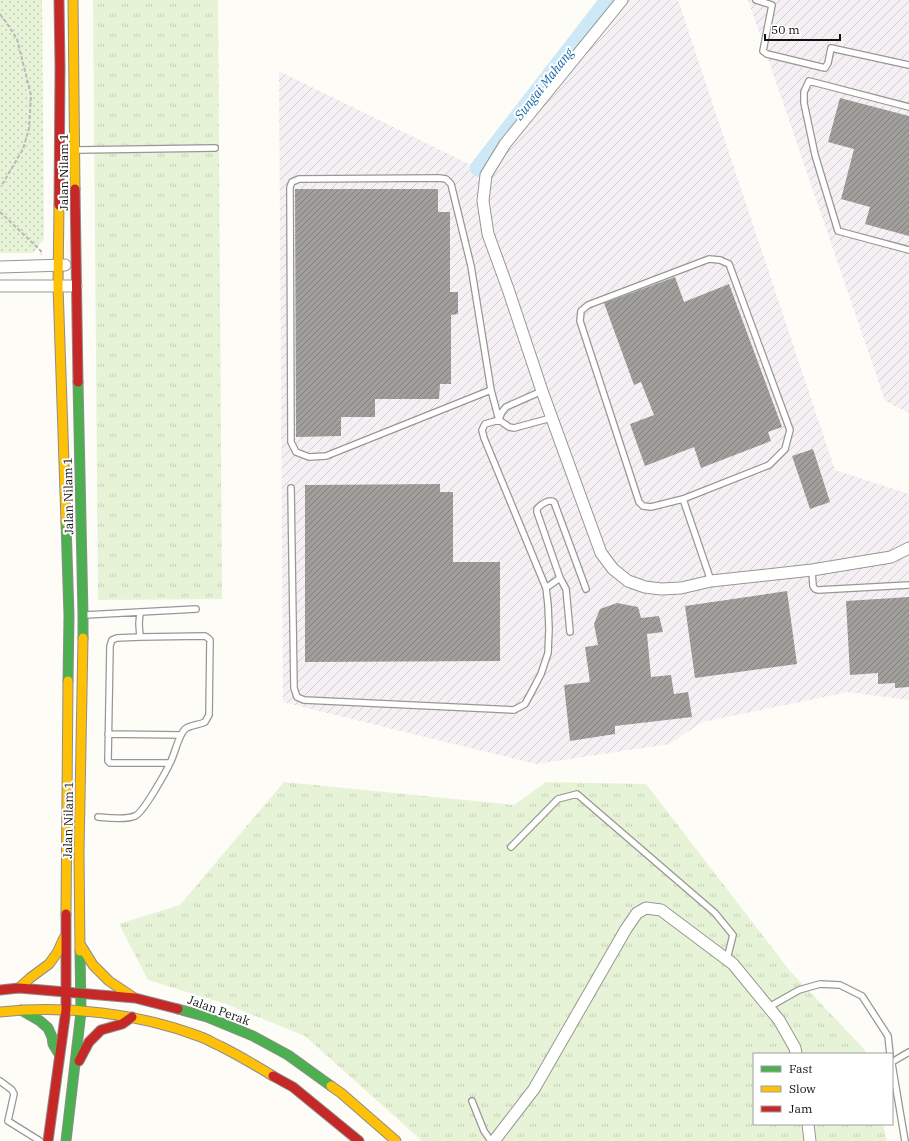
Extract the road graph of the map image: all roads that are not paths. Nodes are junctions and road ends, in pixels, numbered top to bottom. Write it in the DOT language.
graph roads {
  1 [pos="59,0"];
  2 [pos="73,0"];
  3 [pos="622,0"];
  4 [pos="756,0"];
  5 [pos="909,65"];
  6 [pos="909,108"];
  7 [pos="214,148"];
  8 [pos="67,150"];
  9 [pos="909,250"];
  10 [pos="58,265"];
  11 [pos="76,266"];
  12 [pos="0,267"];
  13 [pos="0,286"];
  14 [pos="58,286"];
  15 [pos="76,286"];
  16 [pos="491,390"];
  17 [pos="542,391"];
  18 [pos="551,418"];
  19 [pos="499,420"];
  20 [pos="291,488"];
  21 [pos="683,499"];
  22 [pos="909,548"];
  23 [pos="812,570"];
  24 [pos="560,578"];
  25 [pos="711,581"];
  26 [pos="909,585"];
  27 [pos="546,588"];
  28 [pos="586,589"];
  29 [pos="196,609"];
  30 [pos="140,612"];
  31 [pos="83,615"];
  32 [pos="70,616"];
  33 [pos="570,632"];
  34 [pos="140,637"];
  35 [pos="108,734"];
  36 [pos="181,735"];
  37 [pos="170,763"];
  38 [pos="98,817"];
  39 [pos="511,847"];
  40 [pos="66,935"];
  41 [pos="80,944"];
  42 [pos="727,959"];
  43 [pos="19,988"];
  44 [pos="0,990"];
  45 [pos="66,991"];
  46 [pos="81,992"];
  47 [pos="134,998"];
  48 [pos="769,1007"];
  49 [pos="20,1010"];
  50 [pos="66,1010"];
  51 [pos="0,1012"];
  52 [pos="81,1012"];
  53 [pos="132,1017"];
  54 [pos="909,1052"];
  55 [pos="796,1053"];
  56 [pos="890,1053"];
  57 [pos="60,1056"];
  58 [pos="893,1062"];
  59 [pos="893,1069"];
  60 [pos="74,1070"];
  61 [pos="0,1081"];
  62 [pos="472,1101"];
  63 [pos="808,1125"];
  64 [pos="40,1141"];
  65 [pos="48,1141"];
  66 [pos="66,1141"];
  67 [pos="359,1141"];
  68 [pos="396,1141"];
  69 [pos="491,1141"];
  70 [pos="494,1141"];
  71 [pos="810,1141"];
  72 [pos="905,1141"];
  1 -- 8 [label="main road, Jalan Nilam 1"];
  2 -- 8 [label="main road, Jalan Nilam 1"];
  3 -- 17 [label="street"];
  4 -- 5 [label="lane"];
  6 -- 9 [label="lane"];
  7 -- 8 [label="lane"];
  8 -- 10 [label="main road, Jalan Nilam 1"];
  8 -- 11 [label="main road, Jalan Nilam 1"];
  10 -- 11 [label="street"];
  10 -- 12 [label="street"];
  10 -- 14 [label="main road, Jalan Nilam 1"];
  11 -- 15 [label="main road, Jalan Nilam 1"];
  13 -- 14 [label="street"];
  14 -- 15 [label="street"];
  14 -- 32 [label="main road, Jalan Nilam 1"];
  15 -- 31 [label="main road, Jalan Nilam 1"];
  16 -- 16 [label="lane"];
  16 -- 19 [label="lane"];
  17 -- 18 [label="street"];
  17 -- 19 [label="lane"];
  18 -- 19 [label="lane"];
  18 -- 25 [label="street"];
  19 -- 27 [label="lane"];
  20 -- 27 [label="lane"];
  21 -- 21 [label="lane"];
  21 -- 25 [label="lane"];
  22 -- 23 [label="street"];
  23 -- 25 [label="street"];
  23 -- 26 [label="lane"];
  24 -- 27 [label="lane"];
  24 -- 28 [label="lane"];
  24 -- 33 [label="lane"];
  29 -- 30 [label="lane"];
  30 -- 31 [label="lane"];
  30 -- 34 [label="lane"];
  31 -- 32 [label="lane"];
  31 -- 41 [label="main road, Jalan Nilam 1"];
  32 -- 40 [label="main road, Jalan Nilam 1"];
  34 -- 35 [label="lane"];
  34 -- 36 [label="lane"];
  35 -- 36 [label="lane"];
  35 -- 37 [label="lane"];
  36 -- 37 [label="lane"];
  37 -- 38 [label="lane"];
  39 -- 42 [label="lane"];
  40 -- 43 [label="main road"];
  40 -- 45 [label="main road, Jalan Nilam 1"];
  41 -- 46 [label="main road, Jalan Nilam 1"];
  41 -- 47 [label="main road"];
  42 -- 48 [label="street"];
  42 -- 70 [label="street"];
  43 -- 44 [label="main road, Jalan Perak"];
  43 -- 45 [label="main road, Jalan Perak"];
  45 -- 46 [label="main road, Jalan Perak"];
  45 -- 50 [label="main road, Jalan Nilam 1"];
  46 -- 47 [label="main road, Jalan Perak"];
  46 -- 52 [label="main road, Jalan Nilam 1"];
  47 -- 68 [label="main road, Jalan Perak"];
  48 -- 55 [label="street"];
  48 -- 56 [label="lane"];
  49 -- 50 [label="main road"];
  49 -- 51 [label="main road"];
  49 -- 57 [label="main road"];
  50 -- 52 [label="main road"];
  50 -- 57 [label="main road, Jalan Nilam 1"];
  52 -- 53 [label="main road"];
  52 -- 60 [label="main road, Jalan Nilam 1"];
  53 -- 60 [label="main road"];
  53 -- 67 [label="main road"];
  54 -- 58 [label="lane"];
  57 -- 65 [label="main road, Jalan Nilam 1"];
  59 -- 72 [label="lane"];
  60 -- 66 [label="main road, Jalan Nilam 1"];
  61 -- 64 [label="lane"];
  62 -- 69 [label="lane"];
  63 -- 71 [label="street"];
}
